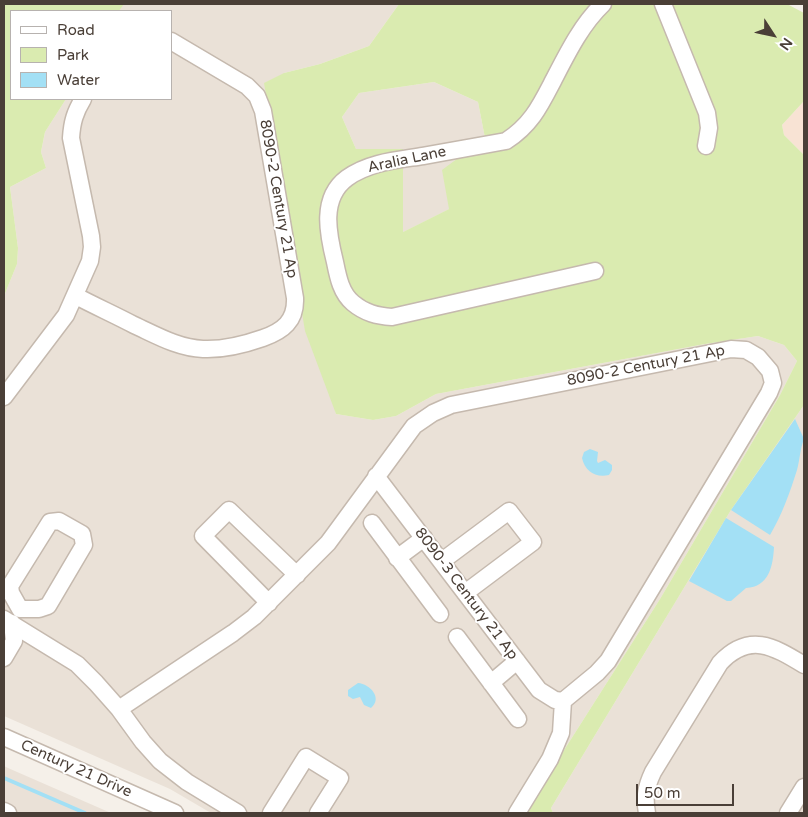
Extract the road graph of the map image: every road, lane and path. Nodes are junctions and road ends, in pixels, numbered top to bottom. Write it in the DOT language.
graph roads {
  1 [pos="603,4"];
  2 [pos="663,4"];
  3 [pos="172,42"];
  4 [pos="82,100"];
  5 [pos="706,146"];
  6 [pos="595,271"];
  7 [pos="76,296"];
  8 [pos="4,397"];
  9 [pos="376,476"];
  10 [pos="372,524"];
  11 [pos="424,538"];
  12 [pos="398,558"];
  13 [pos="442,562"];
  14 [pos="297,575"];
  15 [pos="465,593"];
  16 [pos="269,603"];
  17 [pos="440,614"];
  18 [pos="10,619"];
  19 [pos="457,637"];
  20 [pos="4,658"];
  21 [pos="802,658"];
  22 [pos="517,661"];
  23 [pos="490,683"];
  24 [pos="563,701"];
  25 [pos="119,709"];
  26 [pos="518,719"];
  27 [pos="4,737"];
  28 [pos="804,787"];
  29 [pos="4,811"];
  30 [pos="8,813"];
  31 [pos="175,813"];
  32 [pos="238,813"];
  33 [pos="271,813"];
  34 [pos="318,813"];
  35 [pos="517,813"];
  36 [pos="647,813"];
  37 [pos="788,813"];
  1 -- 6 [label="street, Aralia Lane"];
  2 -- 5 [label="street"];
  3 -- 7 [label="street, 8090-2 Century 21 Ap"];
  4 -- 7 [label="street"];
  7 -- 8 [label="street"];
  9 -- 11 [label="street, 8090-3 Century 21 Ap"];
  9 -- 14 [label="street, 8090-2 Century 21 Ap"];
  9 -- 24 [label="street, 8090-2 Century 21 Ap"];
  10 -- 12 [label="street"];
  11 -- 12 [label="street"];
  11 -- 13 [label="street, 8090-3 Century 21 Ap"];
  12 -- 17 [label="street"];
  13 -- 15 [label="street, 8090-3 Century 21 Ap"];
  13 -- 15 [label="street"];
  14 -- 16 [label="street, 8090-2 Century 21 Ap"];
  14 -- 16 [label="street"];
  15 -- 22 [label="street, 8090-3 Century 21 Ap"];
  16 -- 25 [label="street, 8090-2 Century 21 Ap"];
  18 -- 18 [label="street"];
  18 -- 20 [label="street"];
  18 -- 25 [label="street"];
  19 -- 23 [label="street"];
  21 -- 36 [label="street"];
  22 -- 23 [label="street"];
  22 -- 24 [label="street, 8090-3 Century 21 Ap"];
  23 -- 26 [label="street"];
  24 -- 35 [label="street"];
  25 -- 32 [label="street"];
  27 -- 31 [label="street, Century 21 Drive"];
  28 -- 37 [label="street"];
  29 -- 30 [label="street"];
  33 -- 34 [label="street"];
}
